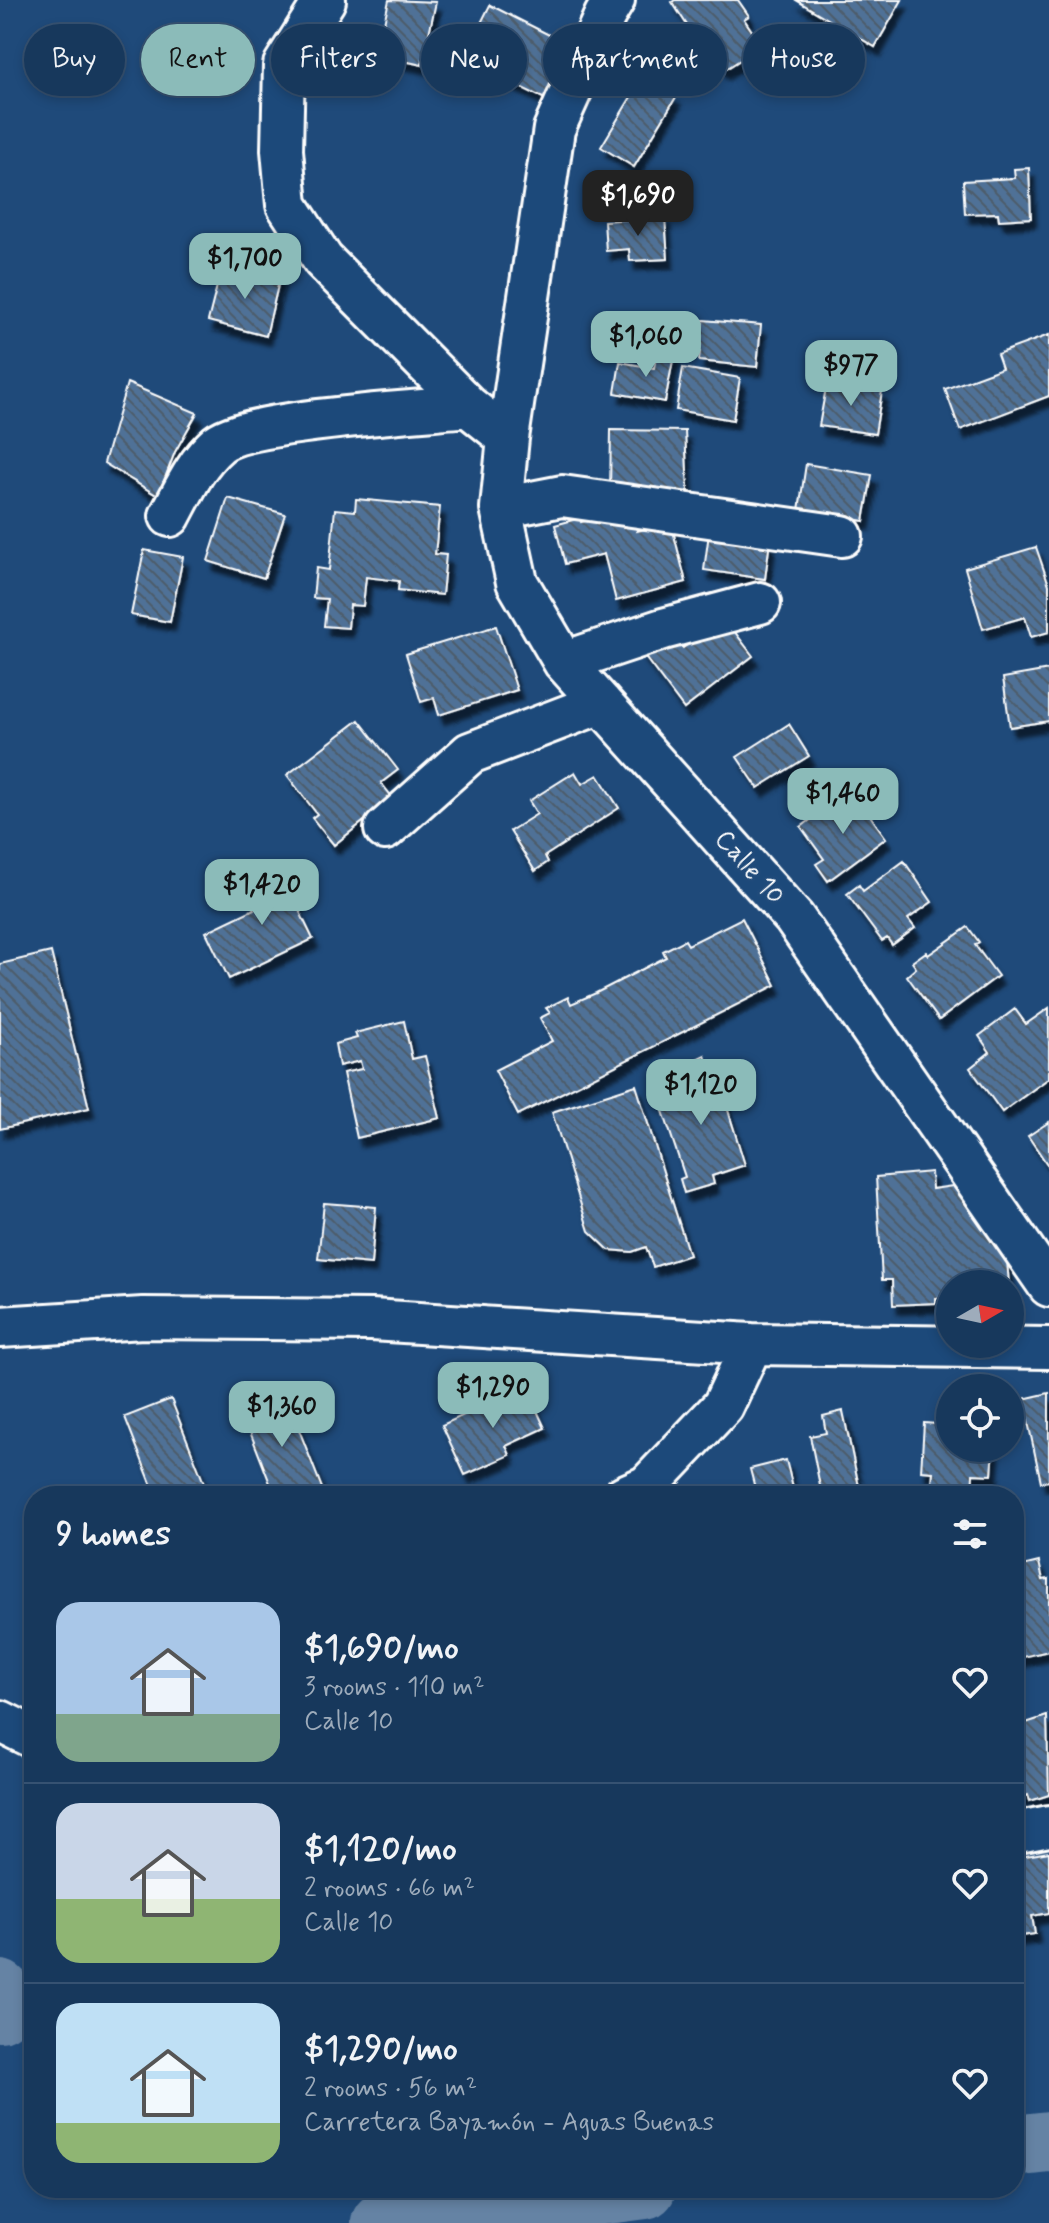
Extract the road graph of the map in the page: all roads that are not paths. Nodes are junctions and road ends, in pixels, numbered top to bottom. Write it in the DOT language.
graph roads {
  1 [pos="325,0"];
  2 [pos="614,0"];
  3 [pos="468,406"];
  4 [pos="508,438"];
  5 [pos="501,508"];
  6 [pos="170,516"];
  7 [pos="842,536"];
  8 [pos="760,603"];
  9 [pos="564,662"];
  10 [pos="601,703"];
  11 [pos="385,829"];
  12 [pos="1049,1286"];
  13 [pos="0,1327"];
  14 [pos="752,1344"];
  15 [pos="1049,1348"];
  16 [pos="647,1486"];
  17 [pos="0,1721"];
  18 [pos="24,1733"];
  19 [pos="1049,1826"];
  20 [pos="1024,1831"];
  1 -- 3 [label="street"];
  2 -- 4 [label="street, Calle 10"];
  3 -- 4 [label="street"];
  3 -- 6 [label="street"];
  4 -- 5 [label="street, Calle 10"];
  5 -- 7 [label="street"];
  5 -- 9 [label="street, Calle 10"];
  8 -- 9 [label="street"];
  9 -- 10 [label="street, Calle 10"];
  10 -- 11 [label="street"];
  10 -- 12 [label="street, Calle 10"];
  13 -- 14 [label="street"];
  14 -- 15 [label="street"];
  14 -- 16 [label="street"];
  17 -- 18 [label="street"];
  19 -- 20 [label="street"];
}
